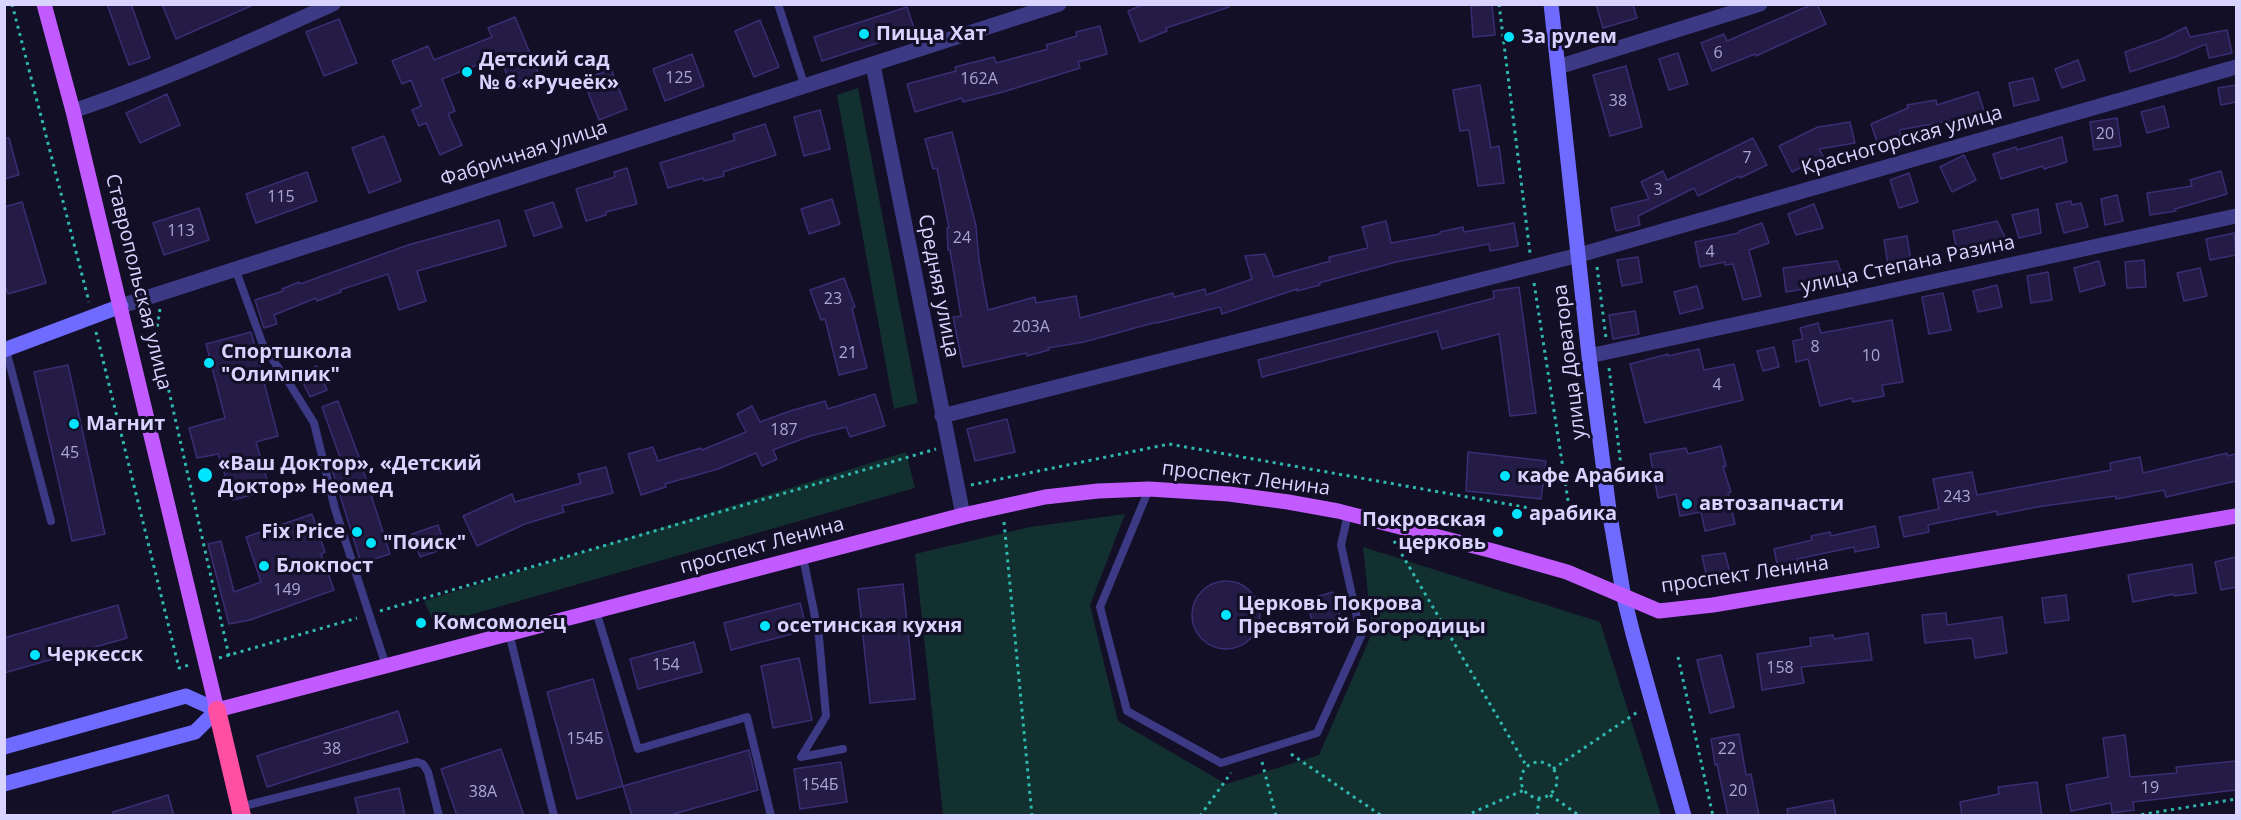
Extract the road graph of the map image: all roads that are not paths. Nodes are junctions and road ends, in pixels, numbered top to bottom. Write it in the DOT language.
graph roads {
  1 [pos="44,4"];
  2 [pos="333,4"];
  3 [pos="778,4"];
  4 [pos="1059,4"];
  5 [pos="1551,4"];
  6 [pos="1760,4"];
  7 [pos="873,65"];
  8 [pos="2236,66"];
  9 [pos="1558,67"];
  10 [pos="805,87"];
  11 [pos="73,111"];
  12 [pos="2236,216"];
  13 [pos="1579,255"];
  14 [pos="235,267"];
  15 [pos="121,306"];
  16 [pos="5,350"];
  17 [pos="1589,356"];
  18 [pos="942,416"];
  19 [pos="1149,489"];
  20 [pos="1348,514"];
  21 [pos="963,515"];
  22 [pos="2236,516"];
  23 [pos="51,521"];
  24 [pos="803,557"];
  25 [pos="1624,598"];
  26 [pos="596,611"];
  27 [pos="509,633"];
  28 [pos="386,666"];
  29 [pos="217,710"];
  30 [pos="4,747"];
  31 [pos="843,749"];
  32 [pos="4,784"];
  33 [pos="241,811"];
  34 [pos="439,816"];
  35 [pos="554,816"];
  36 [pos="771,816"];
  37 [pos="1684,816"];
  1 -- 11 [label="main road, Ставропольская улица"];
  2 -- 11 [label="street"];
  3 -- 10 [label="lane"];
  4 -- 7 [label="street, Фабричная улица"];
  5 -- 9 [label="main road, улица Доватора"];
  6 -- 9 [label="street"];
  7 -- 10 [label="street, Фабричная улица"];
  7 -- 18 [label="street, Средняя улица"];
  8 -- 13 [label="street, Красногорская улица"];
  9 -- 13 [label="main road, улица Доватора"];
  10 -- 14 [label="street, Фабричная улица"];
  11 -- 15 [label="main road, Ставропольская улица"];
  12 -- 17 [label="street, улица Степана Разина"];
  13 -- 17 [label="main road, улица Доватора"];
  13 -- 18 [label="street"];
  14 -- 15 [label="street, Фабричная улица"];
  14 -- 28 [label="lane"];
  15 -- 16 [label="main road, Фабричная улица"];
  15 -- 29 [label="main road, Ставропольская улица"];
  16 -- 23 [label="lane"];
  17 -- 25 [label="main road, улица Доватора"];
  18 -- 21 [label="street, Средняя улица"];
  19 -- 20 [label="main road, проспект Ленина"];
  19 -- 20 [label="lane"];
  19 -- 21 [label="main road, проспект Ленина"];
  20 -- 25 [label="main road, проспект Ленина"];
  21 -- 24 [label="main road, проспект Ленина"];
  22 -- 25 [label="main road, проспект Ленина"];
  24 -- 26 [label="main road, проспект Ленина"];
  24 -- 31 [label="lane"];
  25 -- 37 [label="main road, улица Доватора"];
  26 -- 27 [label="main road, проспект Ленина"];
  26 -- 36 [label="lane"];
  27 -- 28 [label="main road, проспект Ленина"];
  27 -- 35 [label="lane"];
  28 -- 29 [label="main road, проспект Ленина"];
  29 -- 30 [label="main road"];
  29 -- 32 [label="main road"];
  29 -- 33 [label="highway, Ставропольская улица"];
  33 -- 34 [label="lane"];
}
